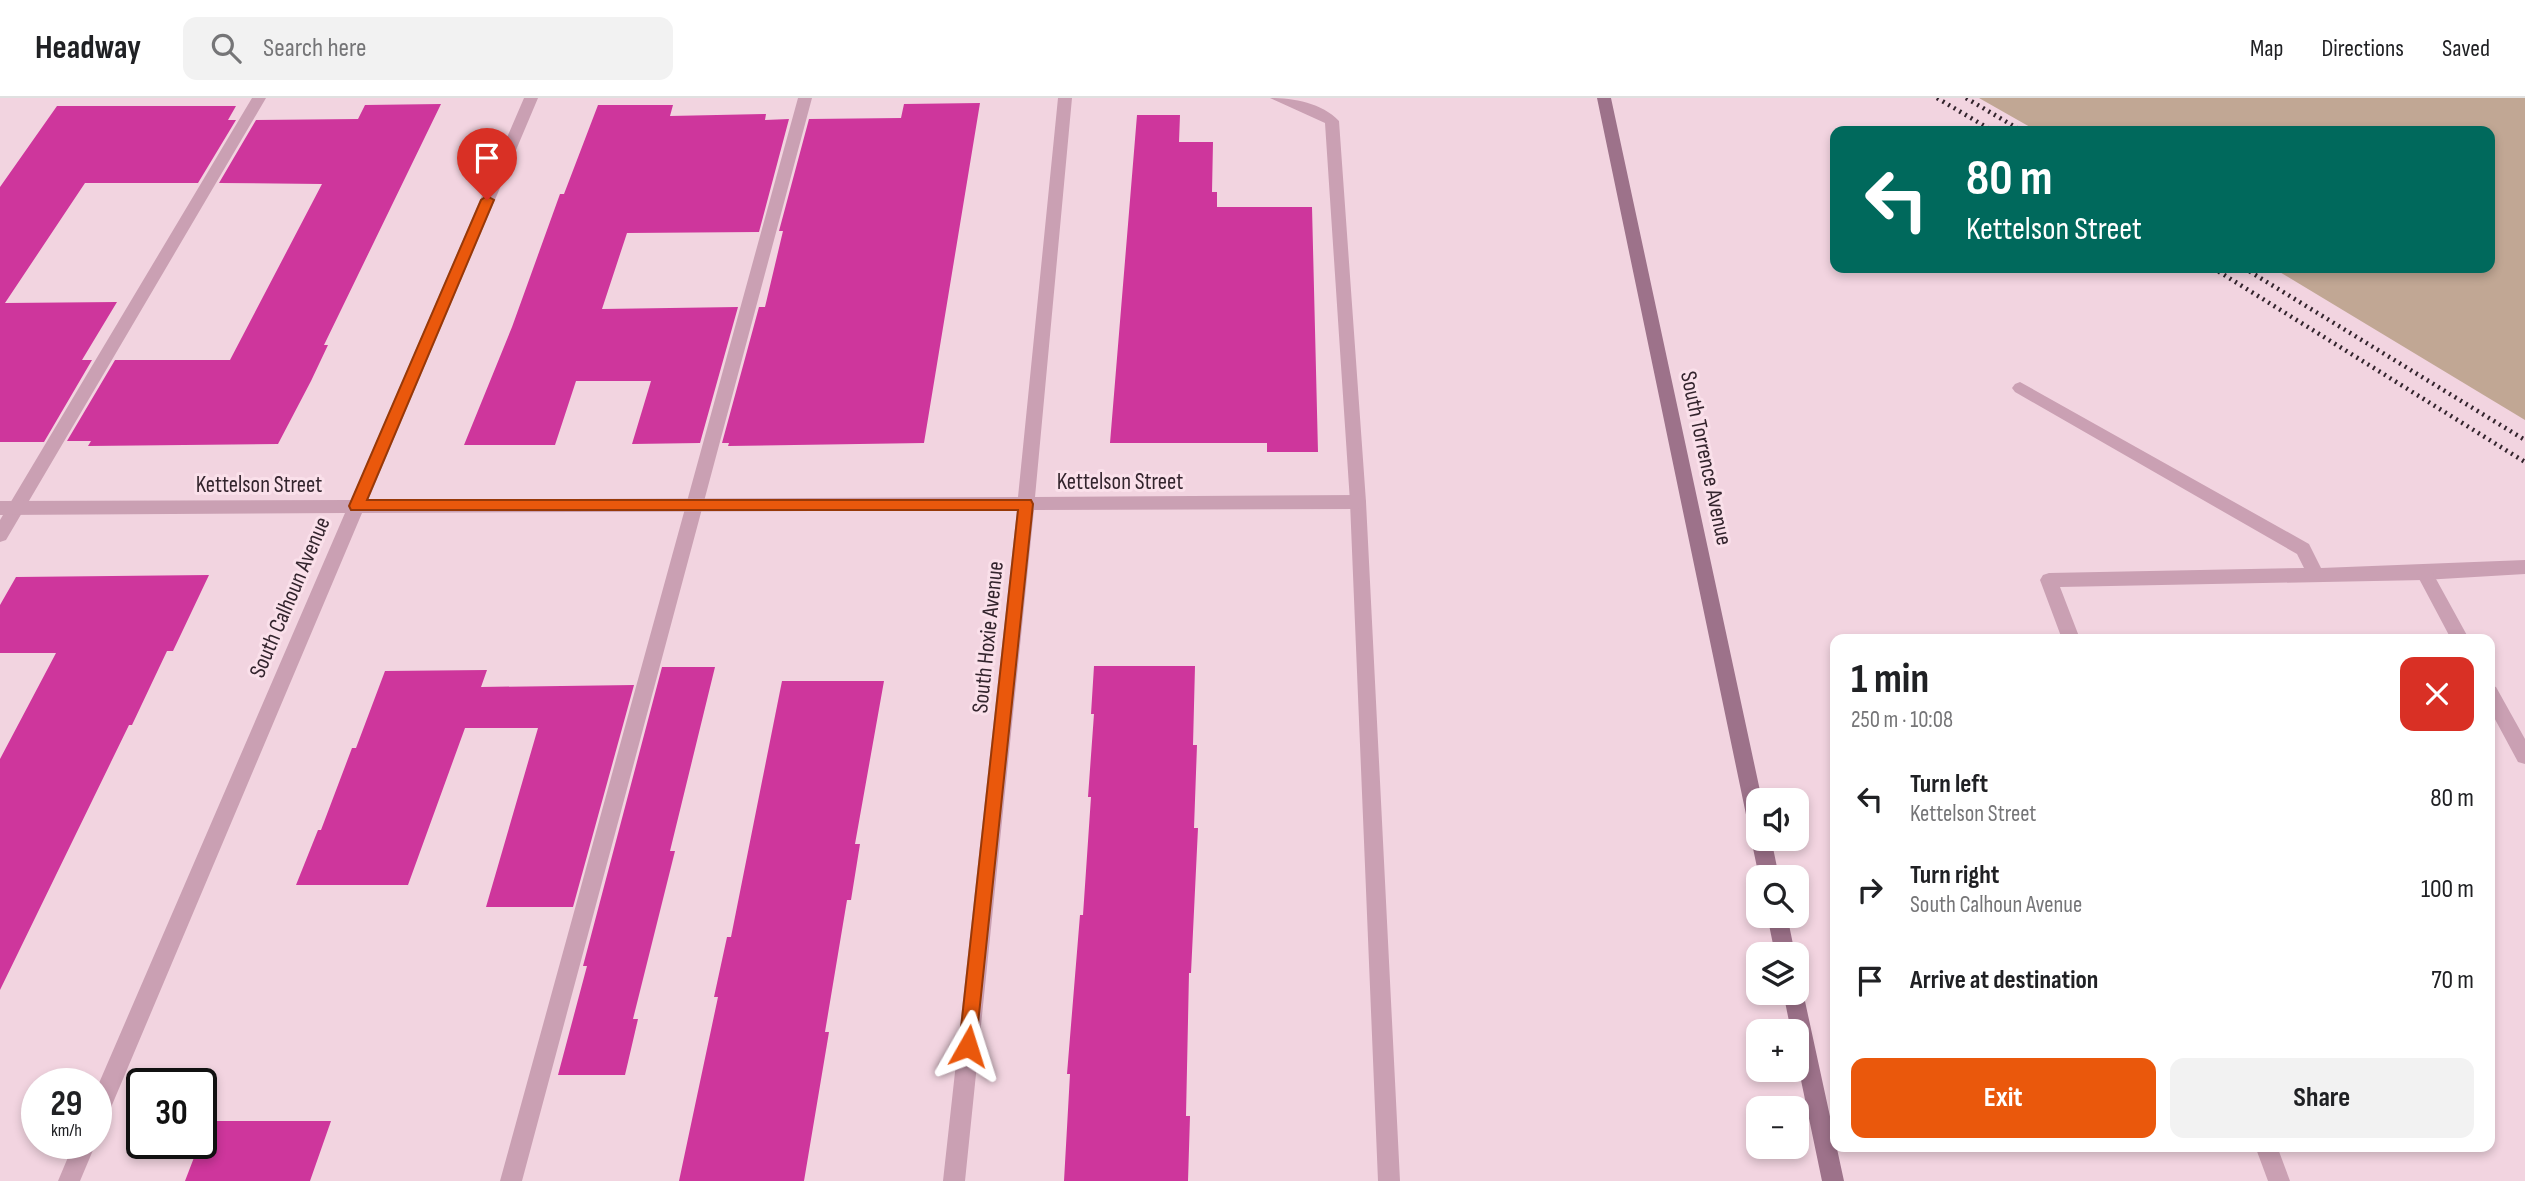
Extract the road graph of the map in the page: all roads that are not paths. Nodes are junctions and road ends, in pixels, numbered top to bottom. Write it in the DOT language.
graph roads {
  1 [pos="259,98"];
  2 [pos="531,98"];
  3 [pos="805,98"];
  4 [pos="1065,98"];
  5 [pos="1278,98"];
  6 [pos="1604,98"];
  7 [pos="2020,388"];
  8 [pos="1358,502"];
  9 [pos="1026,504"];
  10 [pos="695,505"];
  11 [pos="357,506"];
  12 [pos="8,508"];
  13 [pos="0,535"];
  14 [pos="2525,567"];
  15 [pos="2424,573"];
  16 [pos="2316,575"];
  17 [pos="2069,634"];
  18 [pos="2457,634"];
  19 [pos="2495,702"];
  20 [pos="2525,756"];
  21 [pos="1750,788"];
  22 [pos="1796,1005"];
  23 [pos="112,1079"];
  24 [pos="2268,1152"];
  25 [pos="78,1159"];
  26 [pos="68,1181"];
  27 [pos="511,1181"];
  28 [pos="954,1181"];
  29 [pos="1390,1181"];
  30 [pos="1833,1181"];
  31 [pos="2279,1181"];
  1 -- 12 [label="street"];
  2 -- 11 [label="street, South Calhoun Avenue"];
  3 -- 10 [label="street"];
  4 -- 9 [label="street, South Hoxie Avenue"];
  5 -- 8 [label="street"];
  6 -- 21 [label="main road, South Torrence Avenue"];
  7 -- 16 [label="street"];
  8 -- 9 [label="street, Kettelson Street"];
  8 -- 29 [label="street"];
  9 -- 10 [label="street, Kettelson Street"];
  9 -- 28 [label="street, South Hoxie Avenue"];
  10 -- 11 [label="street, Kettelson Street"];
  10 -- 27 [label="street"];
  11 -- 12 [label="street, Kettelson Street"];
  11 -- 23 [label="street, South Calhoun Avenue"];
  12 -- 13 [label="street"];
  14 -- 15 [label="street"];
  15 -- 16 [label="street"];
  15 -- 18 [label="street"];
  16 -- 17 [label="street"];
  19 -- 20 [label="street"];
  22 -- 30 [label="main road"];
  24 -- 31 [label="street"];
  25 -- 26 [label="street"];
}
